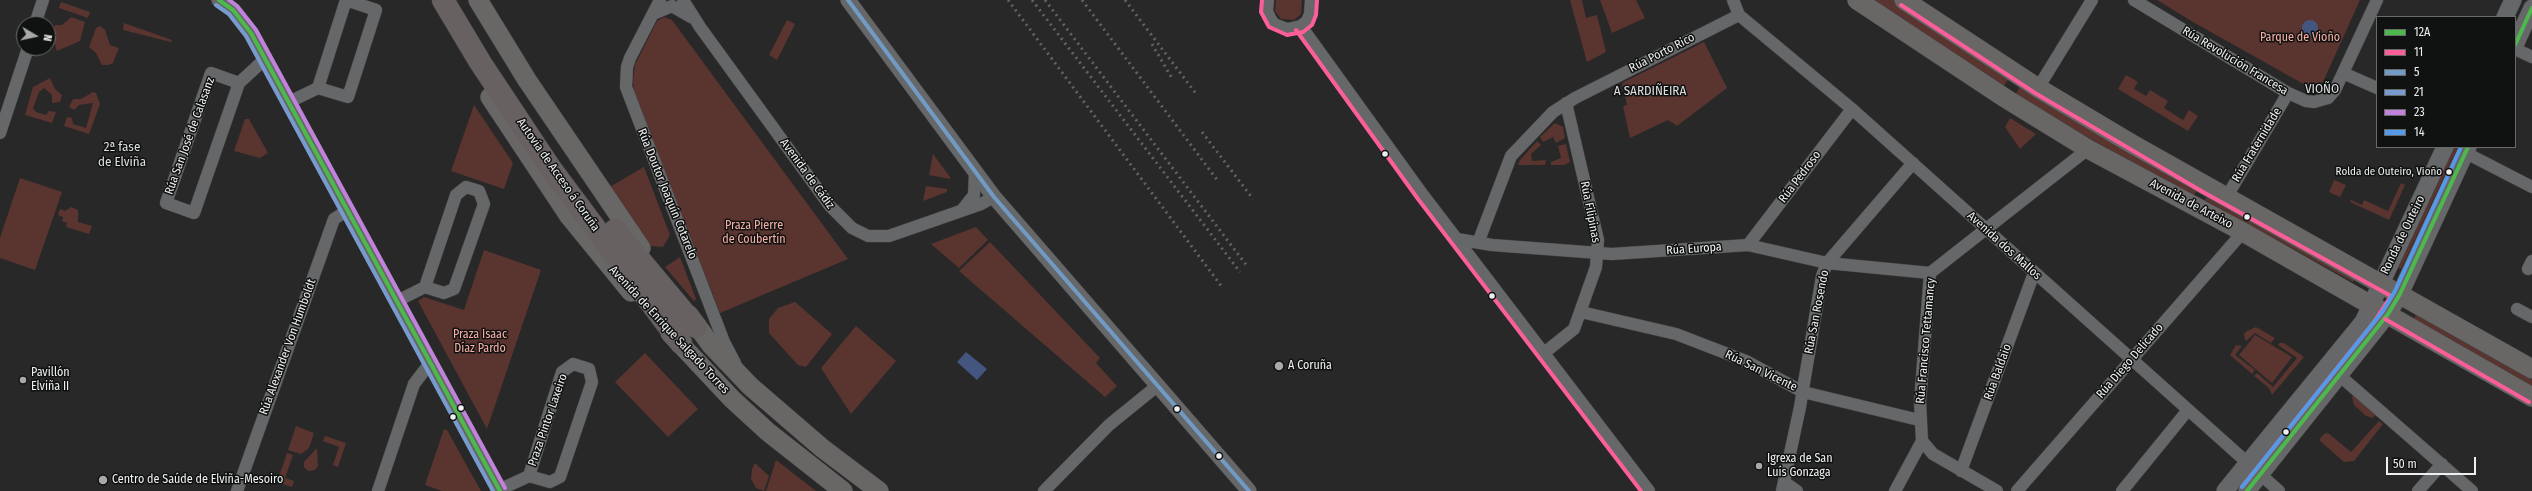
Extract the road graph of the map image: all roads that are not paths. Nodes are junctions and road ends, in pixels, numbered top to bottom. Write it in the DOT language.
graph roads {
  1 [pos="43,0"];
  2 [pos="219,0"];
  3 [pos="435,0"];
  4 [pos="443,0"];
  5 [pos="461,0"];
  6 [pos="478,0"];
  7 [pos="660,0"];
  8 [pos="683,0"];
  9 [pos="848,0"];
  10 [pos="1268,0"];
  11 [pos="1310,0"];
  12 [pos="1733,0"];
  13 [pos="1858,0"];
  14 [pos="1904,0"];
  15 [pos="2092,0"];
  16 [pos="2134,0"];
  17 [pos="2377,0"];
  18 [pos="2513,0"];
  19 [pos="2532,8"];
  20 [pos="653,14"];
  21 [pos="1739,15"];
  22 [pos="38,16"];
  23 [pos="2505,16"];
  24 [pos="697,24"];
  25 [pos="1301,26"];
  26 [pos="2516,43"];
  27 [pos="2516,49"];
  28 [pos="25,56"];
  29 [pos="2532,56"];
  30 [pos="265,59"];
  31 [pos="2344,73"];
  32 [pos="239,83"];
  33 [pos="318,88"];
  34 [pos="2038,88"];
  35 [pos="2376,88"];
  36 [pos="2288,93"];
  37 [pos="289,102"];
  38 [pos="1566,103"];
  39 [pos="1852,109"];
  40 [pos="0,133"];
  41 [pos="2445,148"];
  42 [pos="2088,149"];
  43 [pos="2467,150"];
  44 [pos="1913,163"];
  45 [pos="975,173"];
  46 [pos="2532,187"];
  47 [pos="994,197"];
  48 [pos="2226,198"];
  49 [pos="348,210"];
  50 [pos="962,211"];
  51 [pos="1984,229"];
  52 [pos="2243,232"];
  53 [pos="1457,239"];
  54 [pos="1478,243"];
  55 [pos="1748,245"];
  56 [pos="1597,253"];
  57 [pos="1827,263"];
  58 [pos="1930,273"];
  59 [pos="2034,273"];
  60 [pos="2380,283"];
  61 [pos="425,288"];
  62 [pos="2400,294"];
  63 [pos="397,301"];
  64 [pos="2371,304"];
  65 [pos="2517,309"];
  66 [pos="1581,312"];
  67 [pos="2388,314"];
  68 [pos="2532,317"];
  69 [pos="696,327"];
  70 [pos="681,343"];
  71 [pos="1544,353"];
  72 [pos="2132,359"];
  73 [pos="430,363"];
  74 [pos="2532,369"];
  75 [pos="2339,376"];
  76 [pos="750,386"];
  77 [pos="1157,386"];
  78 [pos="1802,392"];
  79 [pos="2532,397"];
  80 [pos="2188,410"];
  81 [pos="1919,420"];
  82 [pos="1922,441"];
  83 [pos="2248,463"];
  84 [pos="2442,464"];
  85 [pos="1961,471"];
  86 [pos="2260,475"];
  87 [pos="529,476"];
  88 [pos="1783,486"];
  89 [pos="499,490"];
  90 [pos="237,491"];
  91 [pos="378,491"];
  92 [pos="843,491"];
  93 [pos="879,491"];
  94 [pos="1044,491"];
  95 [pos="1249,491"];
  96 [pos="1649,491"];
  97 [pos="1796,491"];
  98 [pos="1895,491"];
  99 [pos="1997,491"];
  100 [pos="2017,491"];
  101 [pos="2122,491"];
  102 [pos="2225,491"];
  103 [pos="2247,491"];
  104 [pos="2279,491"];
  105 [pos="2418,491"];
  106 [pos="2472,491"];
  1 -- 22 [label="street"];
  2 -- 30 [label="street"];
  3 -- 70 [label="main road, Avenida de Enrique Salgado Torres"];
  4 -- 70 [label="highway, Autovía de Acceso á Coruña"];
  5 -- 69 [label="highway, Autovía de Acceso á Coruña"];
  6 -- 69 [label="main road, Avenida de Enrique Salgado Torres"];
  7 -- 20 [label="street, Rúa Doutor Joaquín Cotarelo"];
  8 -- 24 [label="street, Avenida de Cádiz"];
  9 -- 45 [label="street"];
  10 -- 25 [label="street"];
  11 -- 25 [label="street"];
  12 -- 21 [label="street, Avenida dos Mallos"];
  13 -- 42 [label="main road, Avenida de Arteixo"];
  14 -- 34 [label="main road, Avenida de Arteixo"];
  15 -- 34 [label="street"];
  16 -- 36 [label="street, Rúa Revolución Francesa"];
  17 -- 31 [label="street, Rúa Revolución Francesa"];
  18 -- 23 [label="main road"];
  19 -- 26 [label="main road"];
  20 -- 24 [label="street, Avenida de Cádiz"];
  20 -- 76 [label="street, Rúa Doutor Joaquín Cotarelo"];
  21 -- 38 [label="street, Rúa Porto Rico"];
  21 -- 39 [label="street, Avenida dos Mallos"];
  24 -- 50 [label="street, Avenida de Cádiz"];
  25 -- 53 [label="street"];
  27 -- 29 [label="street"];
  28 -- 40 [label="street"];
  30 -- 32 [label="street, Rúa San José de Calasanz"];
  30 -- 37 [label="street"];
  31 -- 35 [label="street"];
  31 -- 36 [label="street, Rúa Revolución Francesa"];
  32 -- 32 [label="street, Rúa San José de Calasanz"];
  33 -- 33 [label="street"];
  33 -- 37 [label="street"];
  34 -- 48 [label="main road, Avenida de Arteixo"];
  36 -- 48 [label="street, Rúa Fraternidade"];
  37 -- 49 [label="street"];
  38 -- 54 [label="street, Rúa Porto Rico"];
  38 -- 56 [label="street, Rúa Filipinas"];
  39 -- 44 [label="street, Avenida dos Mallos"];
  39 -- 55 [label="street, Rúa Pedroso"];
  41 -- 60 [label="main road, Ronda de Outeiro"];
  42 -- 51 [label="street, Rúa Francisco Tettamancy"];
  42 -- 52 [label="main road, Avenida de Arteixo"];
  43 -- 46 [label="street"];
  43 -- 62 [label="main road, Ronda de Outeiro"];
  44 -- 51 [label="street, Avenida dos Mallos"];
  44 -- 57 [label="street, Rúa San Rosendo"];
  45 -- 47 [label="street"];
  45 -- 50 [label="street"];
  47 -- 50 [label="street, Avenida de Cádiz"];
  47 -- 77 [label="street"];
  48 -- 60 [label="main road, Avenida de Arteixo"];
  49 -- 63 [label="street"];
  49 -- 90 [label="street, Rúa Alexander Von Humboldt"];
  51 -- 58 [label="street, Rúa Francisco Tettamancy"];
  51 -- 59 [label="street, Avenida dos Mallos"];
  52 -- 64 [label="main road, Avenida de Arteixo"];
  52 -- 72 [label="street, Rúa Diego Delicado"];
  53 -- 54 [label="street, Rúa Europa"];
  53 -- 71 [label="street"];
  54 -- 56 [label="street, Rúa Europa"];
  55 -- 56 [label="street, Rúa Europa"];
  55 -- 57 [label="street, Rúa Europa"];
  56 -- 66 [label="street, Rúa Filipinas"];
  57 -- 58 [label="street, Rúa Europa"];
  57 -- 78 [label="street, Rúa San Rosendo"];
  58 -- 81 [label="street, Rúa Francisco Tettamancy"];
  59 -- 72 [label="street, Avenida dos Mallos"];
  59 -- 85 [label="street, Rúa Baldaio"];
  60 -- 62 [label="main road, Avenida de Arteixo"];
  60 -- 64 [label="main road, Ronda de Outeiro"];
  61 -- 61 [label="street"];
  61 -- 63 [label="street"];
  62 -- 67 [label="main road, Ronda de Outeiro"];
  62 -- 74 [label="main road, Avenida de Arteixo"];
  63 -- 73 [label="street"];
  64 -- 67 [label="main road, Avenida de Arteixo"];
  64 -- 83 [label="main road, Ronda de Outeiro"];
  65 -- 68 [label="street"];
  66 -- 71 [label="street, Rúa Filipinas"];
  66 -- 78 [label="street, Rúa San Vicente"];
  67 -- 75 [label="main road, Ronda de Outeiro"];
  67 -- 79 [label="main road, Avenida de Arteixo"];
  69 -- 76 [label="main road, Avenida de Enrique Salgado Torres"];
  70 -- 92 [label="main road, Avenida de Enrique Salgado Torres"];
  71 -- 96 [label="street"];
  72 -- 80 [label="street, Avenida dos Mallos"];
  72 -- 100 [label="street, Rúa Diego Delicado"];
  73 -- 89 [label="street"];
  73 -- 91 [label="street"];
  75 -- 84 [label="street"];
  75 -- 86 [label="main road, Ronda de Outeiro"];
  76 -- 93 [label="main road, Avenida de Enrique Salgado Torres"];
  77 -- 94 [label="street"];
  77 -- 95 [label="street"];
  78 -- 81 [label="street, Rúa San Vicente"];
  78 -- 88 [label="street, Rúa San Rosendo"];
  80 -- 83 [label="street, Avenida dos Mallos"];
  80 -- 101 [label="street"];
  81 -- 82 [label="street, Rúa Francisco Tettamancy"];
  82 -- 85 [label="street"];
  82 -- 98 [label="street"];
  83 -- 86 [label="street, Avenida dos Mallos"];
  83 -- 102 [label="main road, Ronda de Outeiro"];
  84 -- 105 [label="street"];
  84 -- 106 [label="street"];
  85 -- 99 [label="street"];
  86 -- 103 [label="main road, Ronda de Outeiro"];
  86 -- 104 [label="street, Avenida dos Mallos"];
  87 -- 87 [label="street, Praza Pintor Laxeiro"];
  87 -- 89 [label="street, Praza Pintor Laxeiro"];
  88 -- 97 [label="street"];
}
